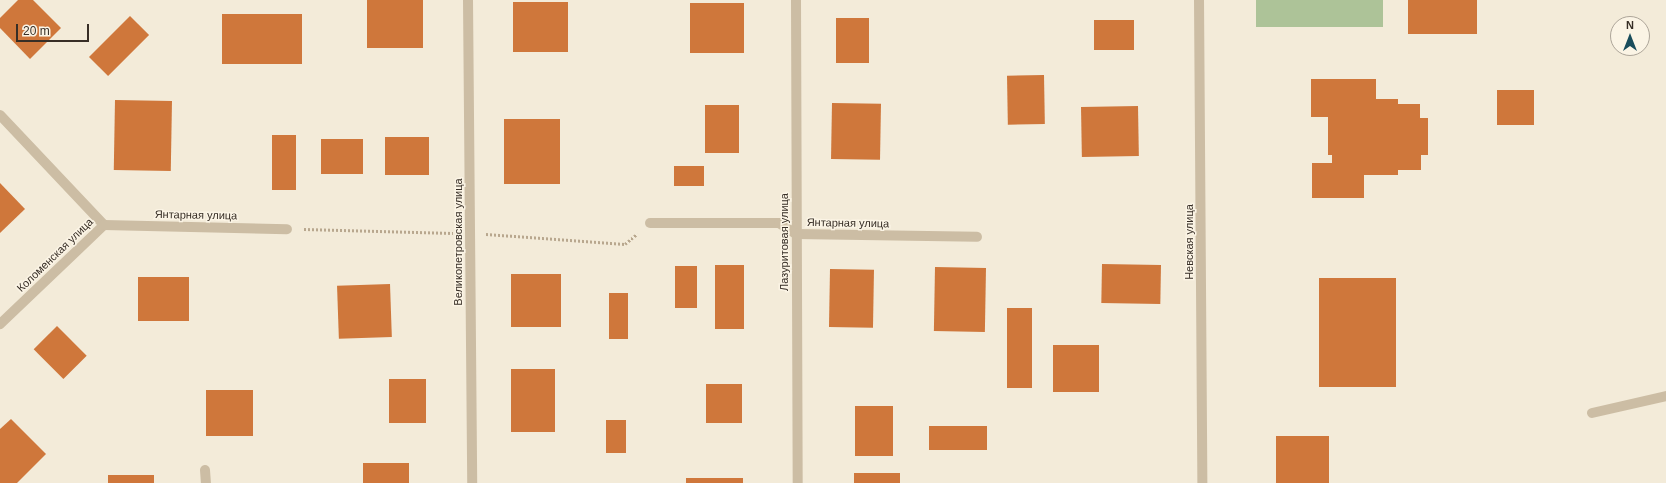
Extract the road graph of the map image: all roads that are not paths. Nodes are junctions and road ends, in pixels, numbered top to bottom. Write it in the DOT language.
graph roads {
  1 [pos="468,0"];
  2 [pos="796,0"];
  3 [pos="1199,0"];
  4 [pos="0,115"];
  5 [pos="650,223"];
  6 [pos="104,225"];
  7 [pos="287,229"];
  8 [pos="796,234"];
  9 [pos="977,237"];
  10 [pos="0,324"];
  11 [pos="1666,396"];
  12 [pos="1592,413"];
  13 [pos="206,470"];
  14 [pos="206,483"];
  15 [pos="472,483"];
  16 [pos="798,483"];
  17 [pos="1202,483"];
  1 -- 15 [label="street, Великопетровская улица"];
  2 -- 8 [label="street, Лазуритовая улица"];
  3 -- 17 [label="street, Невская улица"];
  4 -- 6 [label="street, Коломенская улица"];
  5 -- 8 [label="street, Янтарная улица"];
  6 -- 7 [label="street, Янтарная улица"];
  6 -- 10 [label="street, Коломенская улица"];
  8 -- 9 [label="street, Янтарная улица"];
  8 -- 16 [label="street, Лазуритовая улица"];
  11 -- 12 [label="street"];
  13 -- 14 [label="street"];
}
